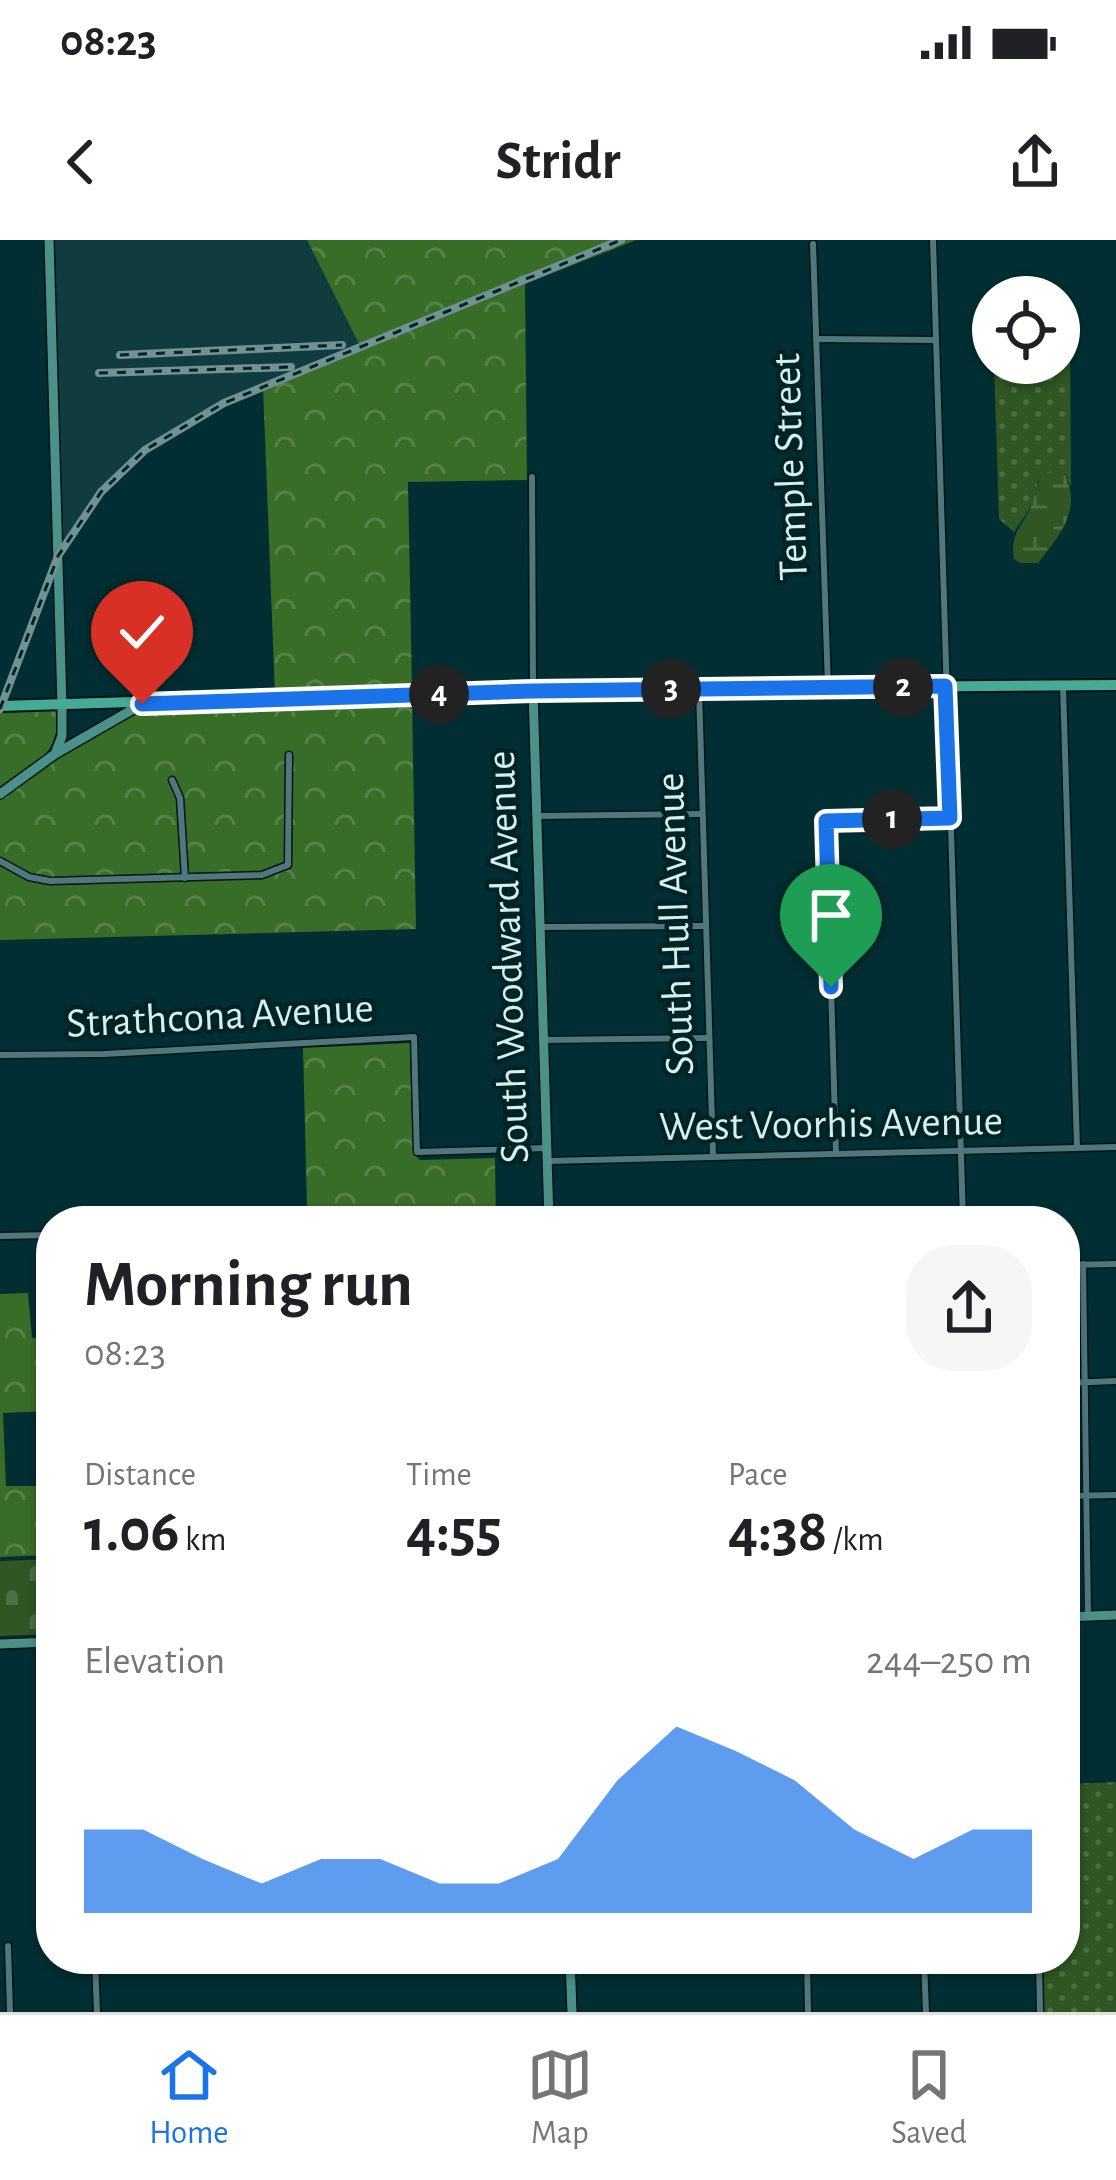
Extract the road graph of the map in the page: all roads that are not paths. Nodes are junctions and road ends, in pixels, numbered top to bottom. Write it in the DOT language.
graph roads {
  1 [pos="50,240"];
  2 [pos="933,240"];
  3 [pos="813,244"];
  4 [pos="816,339"];
  5 [pos="935,340"];
  6 [pos="532,477"];
  7 [pos="1116,685"];
  8 [pos="945,686"];
  9 [pos="1063,686"];
  10 [pos="828,687"];
  11 [pos="699,689"];
  12 [pos="533,691"];
  13 [pos="142,704"];
  14 [pos="0,706"];
  15 [pos="62,706"];
  16 [pos="55,754"];
  17 [pos="289,755"];
  18 [pos="172,780"];
  19 [pos="0,794"];
  20 [pos="700,814"];
  21 [pos="537,816"];
  22 [pos="950,818"];
  23 [pos="0,860"];
  24 [pos="185,878"];
  25 [pos="704,926"];
  26 [pos="540,927"];
  27 [pos="708,1038"];
  28 [pos="544,1040"];
  29 [pos="0,1055"];
  30 [pos="1116,1147"];
  31 [pos="547,1148"];
  32 [pos="1077,1148"];
  33 [pos="960,1150"];
  34 [pos="836,1154"];
  35 [pos="713,1156"];
  36 [pos="548,1162"];
  37 [pos="549,1206"];
  38 [pos="962,1206"];
  39 [pos="36,1235"];
  40 [pos="0,1236"];
  41 [pos="1080,1264"];
  42 [pos="1083,1264"];
  43 [pos="1116,1264"];
  44 [pos="1080,1382"];
  45 [pos="1086,1382"];
  46 [pos="1116,1382"];
  47 [pos="1116,1495"];
  48 [pos="1080,1496"];
  49 [pos="1087,1496"];
  50 [pos="1116,1615"];
  51 [pos="1080,1616"];
  52 [pos="1088,1616"];
  53 [pos="36,1643"];
  54 [pos="0,1644"];
  55 [pos="8,1946"];
  56 [pos="96,1974"];
  57 [pos="571,1974"];
  58 [pos="807,1974"];
  59 [pos="925,1974"];
  60 [pos="1039,1974"];
  61 [pos="5,1997"];
  62 [pos="10,2012"];
  63 [pos="97,2012"];
  64 [pos="572,2012"];
  65 [pos="808,2012"];
  66 [pos="926,2012"];
  67 [pos="1040,2012"];
  1 -- 15 [label="street"];
  2 -- 5 [label="street"];
  3 -- 4 [label="street, Temple Street"];
  4 -- 5 [label="street"];
  4 -- 10 [label="street, Temple Street"];
  5 -- 8 [label="street"];
  6 -- 12 [label="street"];
  7 -- 9 [label="main road"];
  8 -- 9 [label="main road"];
  8 -- 10 [label="main road"];
  8 -- 22 [label="street"];
  9 -- 32 [label="street"];
  10 -- 11 [label="main road"];
  11 -- 12 [label="main road"];
  11 -- 20 [label="street, South Hull Avenue"];
  12 -- 13 [label="main road"];
  12 -- 21 [label="street, South Woodward Avenue"];
  13 -- 15 [label="main road"];
  13 -- 16 [label="street"];
  14 -- 15 [label="main road"];
  15 -- 16 [label="street"];
  16 -- 19 [label="street"];
  17 -- 24 [label="street"];
  18 -- 24 [label="street"];
  20 -- 21 [label="street"];
  20 -- 25 [label="street, South Hull Avenue"];
  21 -- 26 [label="street, South Woodward Avenue"];
  22 -- 33 [label="street"];
  22 -- 34 [label="street"];
  23 -- 24 [label="street"];
  25 -- 26 [label="street"];
  25 -- 27 [label="street, South Hull Avenue"];
  26 -- 28 [label="street, South Woodward Avenue"];
  27 -- 28 [label="street"];
  27 -- 35 [label="street, South Hull Avenue"];
  28 -- 31 [label="street, South Woodward Avenue"];
  29 -- 31 [label="street, Strathcona Avenue"];
  30 -- 32 [label="street, West Voorhis Avenue"];
  31 -- 36 [label="street, South Woodward Avenue"];
  32 -- 33 [label="street, West Voorhis Avenue"];
  33 -- 34 [label="street, West Voorhis Avenue"];
  33 -- 38 [label="street"];
  34 -- 35 [label="street, West Voorhis Avenue"];
  35 -- 36 [label="street, West Voorhis Avenue"];
  36 -- 37 [label="street, South Woodward Avenue"];
  39 -- 40 [label="street"];
  41 -- 42 [label="street"];
  42 -- 43 [label="street"];
  42 -- 45 [label="street"];
  44 -- 45 [label="street"];
  45 -- 46 [label="street"];
  45 -- 49 [label="street"];
  47 -- 49 [label="street"];
  48 -- 49 [label="street"];
  49 -- 52 [label="street"];
  50 -- 52 [label="street"];
  51 -- 52 [label="street"];
  53 -- 54 [label="street"];
  55 -- 61 [label="street"];
  56 -- 63 [label="street"];
  57 -- 64 [label="street"];
  58 -- 65 [label="street"];
  59 -- 66 [label="street"];
  60 -- 67 [label="street"];
  61 -- 62 [label="street"];
}
